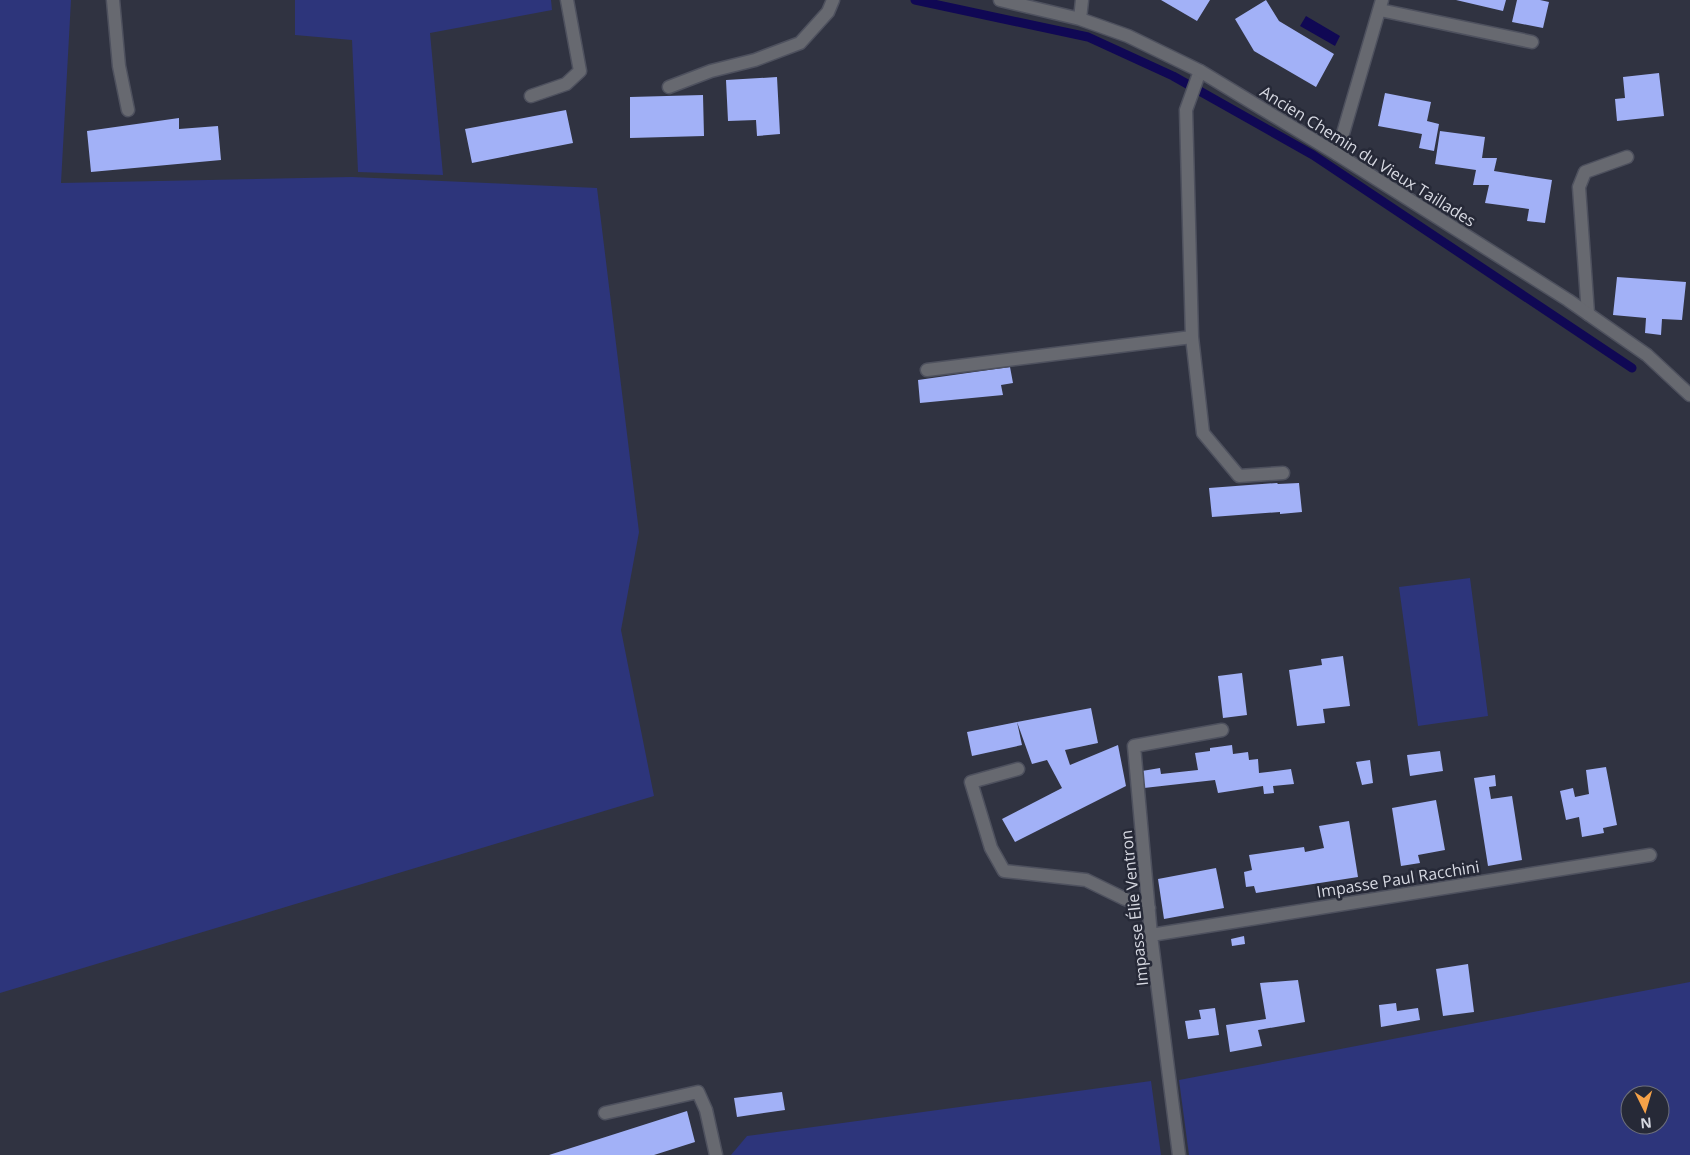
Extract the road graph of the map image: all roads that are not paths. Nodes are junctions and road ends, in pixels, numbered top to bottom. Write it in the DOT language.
graph roads {
  1 [pos="113,0"];
  2 [pos="567,0"];
  3 [pos="834,0"];
  4 [pos="1000,0"];
  5 [pos="1082,0"];
  6 [pos="1381,5"];
  7 [pos="1080,18"];
  8 [pos="1532,42"];
  9 [pos="1200,70"];
  10 [pos="669,87"];
  11 [pos="531,96"];
  12 [pos="128,110"];
  13 [pos="1337,154"];
  14 [pos="1627,157"];
  15 [pos="1588,314"];
  16 [pos="1192,337"];
  17 [pos="927,370"];
  18 [pos="1690,395"];
  19 [pos="1283,473"];
  20 [pos="1222,730"];
  21 [pos="1018,769"];
  22 [pos="1650,855"];
  23 [pos="1149,908"];
  24 [pos="1151,935"];
  25 [pos="605,1113"];
  26 [pos="716,1155"];
  27 [pos="1179,1155"];
  1 -- 12 [label="street"];
  2 -- 11 [label="street"];
  3 -- 10 [label="street"];
  4 -- 7 [label="street, Ancien Chemin du Vieux Taillades"];
  5 -- 7 [label="street"];
  6 -- 8 [label="street"];
  6 -- 13 [label="street"];
  7 -- 9 [label="street, Ancien Chemin du Vieux Taillades"];
  9 -- 13 [label="street, Ancien Chemin du Vieux Taillades"];
  9 -- 16 [label="street"];
  13 -- 15 [label="street, Ancien Chemin du Vieux Taillades"];
  14 -- 15 [label="street"];
  15 -- 18 [label="street, Ancien Chemin du Vieux Taillades"];
  16 -- 17 [label="street"];
  16 -- 19 [label="street"];
  20 -- 23 [label="street, Impasse Élie Ventron"];
  21 -- 23 [label="street"];
  22 -- 24 [label="street, Impasse Paul Racchini"];
  23 -- 24 [label="street, Impasse Élie Ventron"];
  24 -- 27 [label="street, Impasse Élie Ventron"];
  25 -- 26 [label="street"];
}
